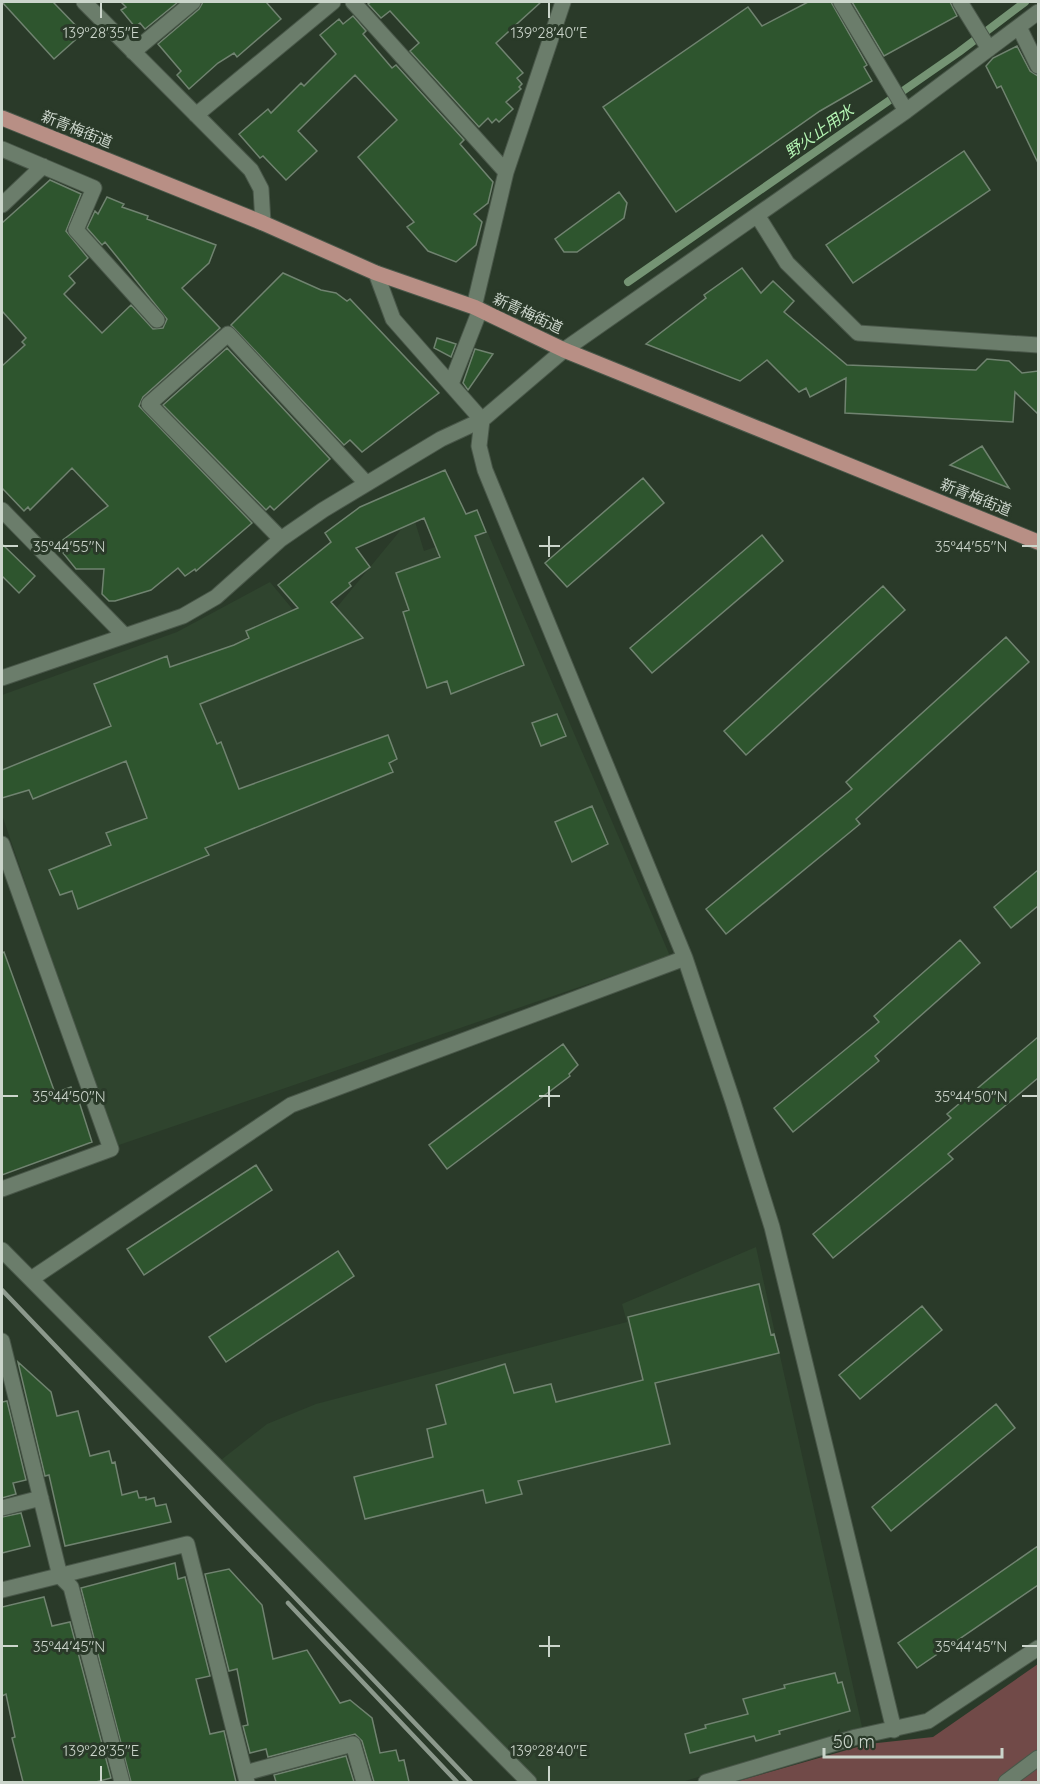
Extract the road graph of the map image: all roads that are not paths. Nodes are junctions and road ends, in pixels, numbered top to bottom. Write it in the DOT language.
graph roads {
  1 [pos="84,2"];
  2 [pos="193,2"];
  3 [pos="333,2"];
  4 [pos="353,2"];
  5 [pos="563,2"];
  6 [pos="841,2"];
  7 [pos="960,2"];
  8 [pos="1038,12"];
  9 [pos="1018,27"];
  10 [pos="987,45"];
  11 [pos="133,52"];
  12 [pos="1038,66"];
  13 [pos="903,107"];
  14 [pos="196,115"];
  15 [pos="2,118"];
  16 [pos="2,149"];
  17 [pos="43,166"];
  18 [pos="506,172"];
  19 [pos="2,205"];
  20 [pos="757,215"];
  21 [pos="263,223"];
  22 [pos="376,273"];
  23 [pos="477,308"];
  24 [pos="158,320"];
  25 [pos="1038,345"];
  26 [pos="564,350"];
  27 [pos="451,384"];
  28 [pos="482,420"];
  29 [pos="366,483"];
  30 [pos="2,510"];
  31 [pos="281,539"];
  32 [pos="1038,542"];
  33 [pos="126,636"];
  34 [pos="2,678"];
  35 [pos="2,844"];
  36 [pos="685,958"];
  37 [pos="2,1189"];
  38 [pos="2,1250"];
  39 [pos="31,1280"];
  40 [pos="2,1341"];
  41 [pos="6,1381"];
  42 [pos="40,1498"];
  43 [pos="2,1508"];
  44 [pos="60,1576"];
  45 [pos="2,1590"];
  46 [pos="1038,1648"];
  47 [pos="894,1730"];
  48 [pos="1038,1758"];
  49 [pos="246,1778"];
  50 [pos="122,1782"];
  51 [pos="364,1782"];
  52 [pos="529,1782"];
  53 [pos="706,1782"];
  54 [pos="1006,1782"];
  1 -- 11 [label="street"];
  2 -- 11 [label="street"];
  3 -- 14 [label="street"];
  4 -- 18 [label="street"];
  5 -- 18 [label="street"];
  6 -- 13 [label="street"];
  7 -- 10 [label="street"];
  8 -- 9 [label="street"];
  9 -- 10 [label="street"];
  9 -- 12 [label="street"];
  10 -- 13 [label="street"];
  11 -- 14 [label="street"];
  13 -- 20 [label="street"];
  14 -- 21 [label="street"];
  15 -- 21 [label="main road, 新青梅街道"];
  16 -- 17 [label="street"];
  17 -- 19 [label="street"];
  17 -- 24 [label="street"];
  18 -- 23 [label="street"];
  20 -- 25 [label="street"];
  20 -- 26 [label="street"];
  21 -- 22 [label="main road, 新青梅街道"];
  22 -- 23 [label="main road, 新青梅街道"];
  22 -- 27 [label="street"];
  23 -- 26 [label="main road, 新青梅街道"];
  23 -- 27 [label="street"];
  26 -- 28 [label="street"];
  26 -- 32 [label="main road, 新青梅街道"];
  27 -- 28 [label="street"];
  28 -- 29 [label="street"];
  28 -- 36 [label="street"];
  29 -- 31 [label="street"];
  29 -- 31 [label="street"];
  30 -- 33 [label="street"];
  31 -- 33 [label="street"];
  33 -- 34 [label="street"];
  35 -- 37 [label="street"];
  36 -- 39 [label="street"];
  36 -- 47 [label="street"];
  38 -- 39 [label="street"];
  39 -- 52 [label="street"];
  40 -- 41 [label="street"];
  41 -- 42 [label="street"];
  42 -- 43 [label="street"];
  42 -- 44 [label="street"];
  44 -- 45 [label="street"];
  44 -- 49 [label="street"];
  44 -- 50 [label="street"];
  46 -- 47 [label="street"];
  47 -- 53 [label="street"];
  48 -- 54 [label="street"];
  49 -- 51 [label="street"];
}
